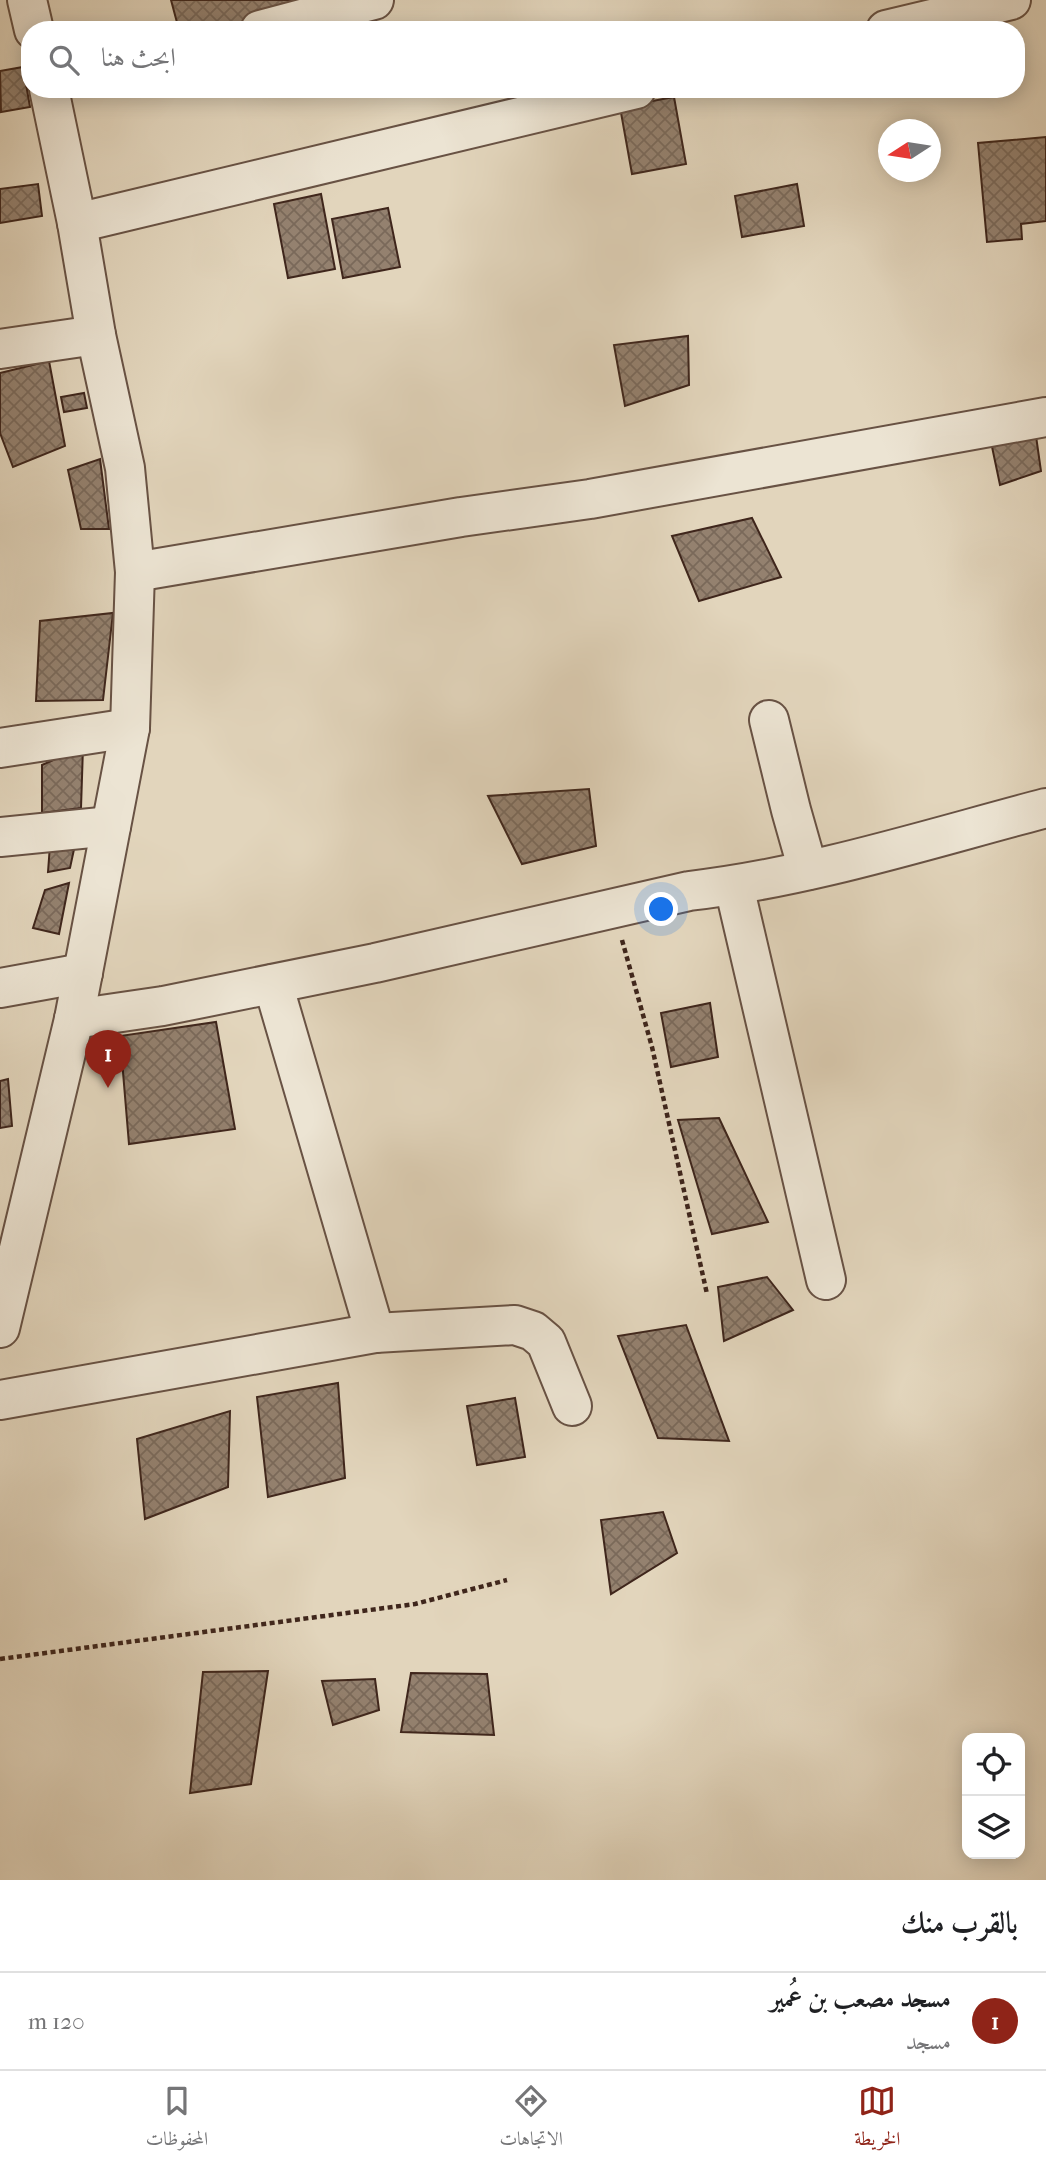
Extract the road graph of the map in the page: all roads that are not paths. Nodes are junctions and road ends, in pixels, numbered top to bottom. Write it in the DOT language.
graph roads {
  1 [pos="27,0"];
  2 [pos="374,0"];
  3 [pos="1011,0"];
  4 [pos="32,21"];
  5 [pos="294,21"];
  6 [pos="924,21"];
  7 [pos="52,98"];
  8 [pos="598,98"];
  9 [pos="77,223"];
  10 [pos="96,335"];
  11 [pos="0,349"];
  12 [pos="1046,416"];
  13 [pos="135,572"];
  14 [pos="769,720"];
  15 [pos="130,728"];
  16 [pos="0,748"];
  17 [pos="1046,808"];
  18 [pos="111,826"];
  19 [pos="0,838"];
  20 [pos="808,870"];
  21 [pos="734,886"];
  22 [pos="83,973"];
  23 [pos="273,984"];
  24 [pos="0,988"];
  25 [pos="74,1019"];
  26 [pos="826,1280"];
  27 [pos="0,1328"];
  28 [pos="375,1333"];
  29 [pos="0,1400"];
  30 [pos="572,1406"];
  1 -- 4 [label="street"];
  2 -- 5 [label="street"];
  3 -- 6 [label="street"];
  7 -- 9 [label="street"];
  8 -- 9 [label="street"];
  9 -- 10 [label="street"];
  10 -- 11 [label="street"];
  10 -- 13 [label="street"];
  12 -- 13 [label="street"];
  13 -- 15 [label="street"];
  14 -- 20 [label="street"];
  15 -- 16 [label="street"];
  15 -- 18 [label="street"];
  17 -- 20 [label="street"];
  18 -- 19 [label="street"];
  18 -- 22 [label="street"];
  20 -- 21 [label="street"];
  21 -- 23 [label="street"];
  21 -- 26 [label="street"];
  22 -- 24 [label="street"];
  22 -- 25 [label="street"];
  23 -- 25 [label="street"];
  23 -- 28 [label="street"];
  25 -- 27 [label="street"];
  28 -- 29 [label="street"];
  28 -- 30 [label="street"];
}
